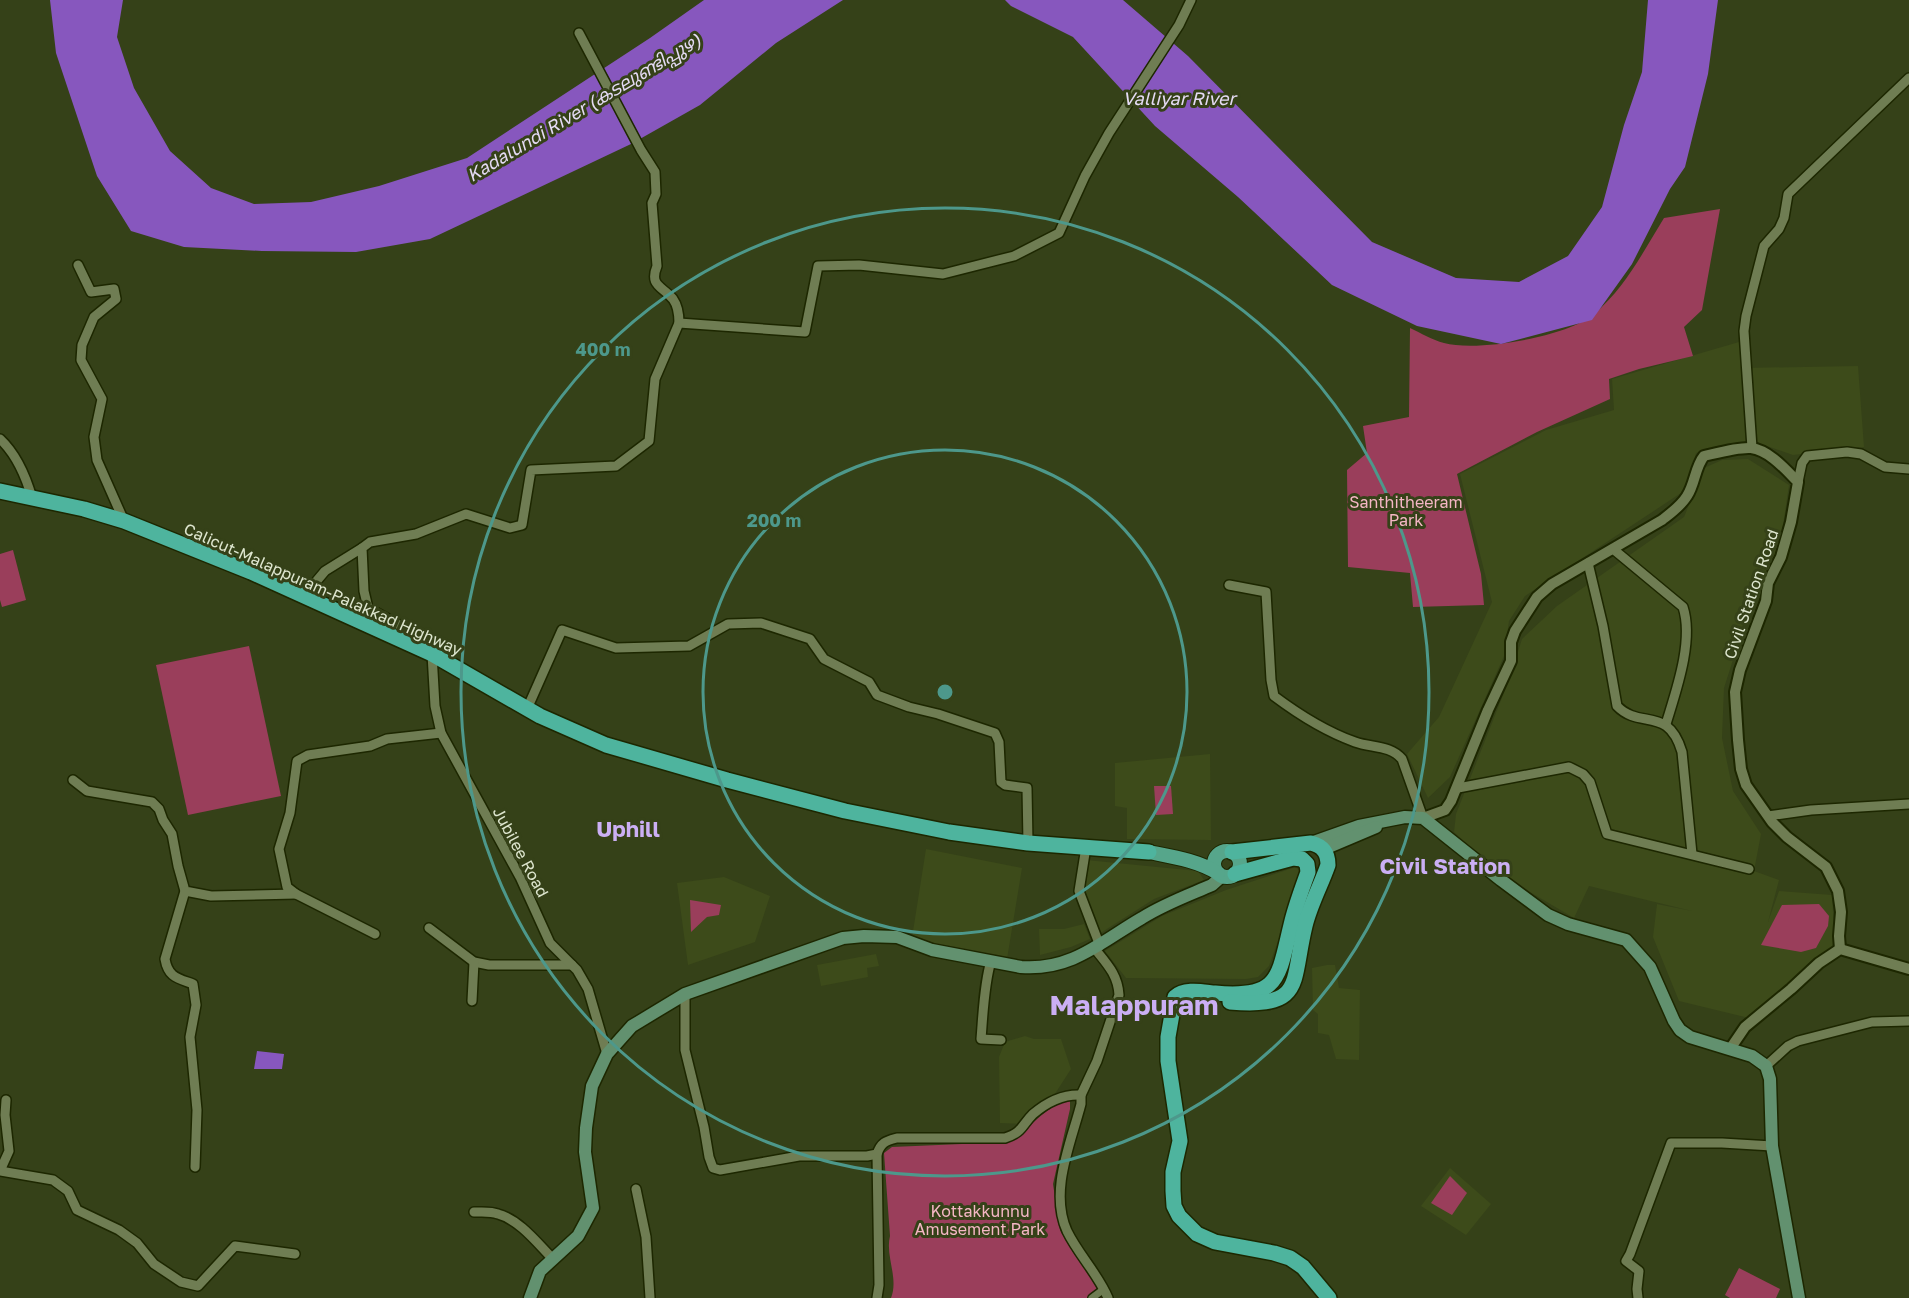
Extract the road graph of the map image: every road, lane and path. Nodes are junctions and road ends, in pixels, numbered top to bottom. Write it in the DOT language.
graph roads {
  1 [pos="1191,0"];
  2 [pos="579,33"];
  3 [pos="1909,78"];
  4 [pos="78,265"];
  5 [pos="679,323"];
  6 [pos="0,439"];
  7 [pos="1752,448"];
  8 [pos="1909,469"];
  9 [pos="1798,482"];
  10 [pos="0,491"];
  11 [pos="32,498"];
  12 [pos="124,521"];
  13 [pos="362,548"];
  14 [pos="1613,549"];
  15 [pos="1588,563"];
  16 [pos="1229,585"];
  17 [pos="304,596"];
  18 [pos="432,654"];
  19 [pos="527,709"];
  20 [pos="1665,724"];
  21 [pos="441,733"];
  22 [pos="73,780"];
  23 [pos="1458,788"];
  24 [pos="1909,804"];
  25 [pos="1768,816"];
  26 [pos="1423,818"];
  27 [pos="1028,843"];
  28 [pos="1318,846"];
  29 [pos="1086,847"];
  30 [pos="1149,852"];
  31 [pos="1225,853"];
  32 [pos="1692,854"];
  33 [pos="1749,869"];
  34 [pos="1225,874"];
  35 [pos="184,891"];
  36 [pos="296,894"];
  37 [pos="429,928"];
  38 [pos="375,934"];
  39 [pos="1097,947"];
  40 [pos="1840,949"];
  41 [pos="991,961"];
  42 [pos="474,962"];
  43 [pos="572,964"];
  44 [pos="1909,969"];
  45 [pos="685,994"];
  46 [pos="472,1001"];
  47 [pos="1172,1009"];
  48 [pos="1909,1021"];
  49 [pos="1001,1040"];
  50 [pos="1730,1049"];
  51 [pos="607,1054"];
  52 [pos="1766,1066"];
  53 [pos="1081,1095"];
  54 [pos="6,1100"];
  55 [pos="1772,1146"];
  56 [pos="877,1154"];
  57 [pos="195,1167"];
  58 [pos="636,1189"];
  59 [pos="474,1212"];
  60 [pos="295,1254"];
  61 [pos="553,1259"];
  62 [pos="1106,1294"];
  63 [pos="530,1298"];
  64 [pos="650,1298"];
  65 [pos="877,1298"];
  66 [pos="1092,1298"];
  67 [pos="1329,1298"];
  68 [pos="1638,1298"];
  69 [pos="1799,1298"];
  1 -- 5 [label="street"];
  2 -- 5 [label="street"];
  3 -- 7 [label="street"];
  4 -- 12 [label="street"];
  5 -- 13 [label="street"];
  6 -- 11 [label="street"];
  7 -- 9 [label="street"];
  7 -- 14 [label="street"];
  8 -- 9 [label="street"];
  9 -- 25 [label="street, Civil Station Road"];
  10 -- 11 [label="highway, Calicut-Malappuram-Palakkad Highway"];
  11 -- 12 [label="highway, Calicut-Malappuram-Palakkad Highway"];
  12 -- 17 [label="highway, Calicut-Malappuram-Palakkad Highway"];
  13 -- 17 [label="street"];
  13 -- 18 [label="street"];
  14 -- 15 [label="street"];
  14 -- 20 [label="street"];
  15 -- 20 [label="street"];
  15 -- 23 [label="street"];
  16 -- 26 [label="street"];
  17 -- 18 [label="highway, Calicut-Malappuram-Palakkad Highway"];
  18 -- 19 [label="highway, Calicut-Malappuram-Palakkad Highway"];
  18 -- 21 [label="street, Jubilee Road"];
  19 -- 27 [label="highway, Calicut-Malappuram-Palakkad Highway"];
  19 -- 27 [label="street"];
  20 -- 32 [label="street"];
  21 -- 36 [label="street"];
  21 -- 43 [label="street, Jubilee Road"];
  22 -- 35 [label="street"];
  23 -- 26 [label="street"];
  23 -- 32 [label="street"];
  24 -- 25 [label="street"];
  25 -- 40 [label="street, Civil Station Road"];
  26 -- 28 [label="main road"];
  26 -- 50 [label="main road"];
  27 -- 29 [label="highway, Calicut-Malappuram-Palakkad Highway"];
  28 -- 31 [label="highway, Calicut-Malappuram-Palakkad Highway"];
  28 -- 47 [label="highway"];
  29 -- 30 [label="highway, Calicut-Malappuram-Palakkad Highway"];
  29 -- 39 [label="street"];
  30 -- 31 [label="main road, Calicut-Malappuram-Palakkad Highway"];
  30 -- 34 [label="main road, Calicut-Malappuram-Palakkad Highway"];
  31 -- 34 [label="main road"];
  31 -- 34 [label="main road"];
  32 -- 33 [label="street"];
  34 -- 39 [label="main road"];
  34 -- 47 [label="highway"];
  35 -- 36 [label="street"];
  35 -- 57 [label="street"];
  36 -- 38 [label="street"];
  37 -- 42 [label="street"];
  39 -- 41 [label="main road"];
  39 -- 53 [label="street"];
  40 -- 44 [label="street"];
  40 -- 50 [label="street"];
  41 -- 45 [label="main road"];
  41 -- 49 [label="street"];
  42 -- 43 [label="street"];
  42 -- 46 [label="street"];
  43 -- 51 [label="street, Jubilee Road"];
  45 -- 51 [label="main road"];
  45 -- 56 [label="street"];
  47 -- 67 [label="highway"];
  48 -- 52 [label="street"];
  50 -- 52 [label="main road"];
  51 -- 61 [label="main road"];
  52 -- 55 [label="main road"];
  53 -- 56 [label="street"];
  53 -- 62 [label="street"];
  54 -- 60 [label="street"];
  55 -- 68 [label="street"];
  55 -- 69 [label="main road"];
  56 -- 65 [label="street"];
  58 -- 64 [label="street"];
  59 -- 61 [label="street"];
  61 -- 63 [label="main road"];
  62 -- 66 [label="street"];
}
